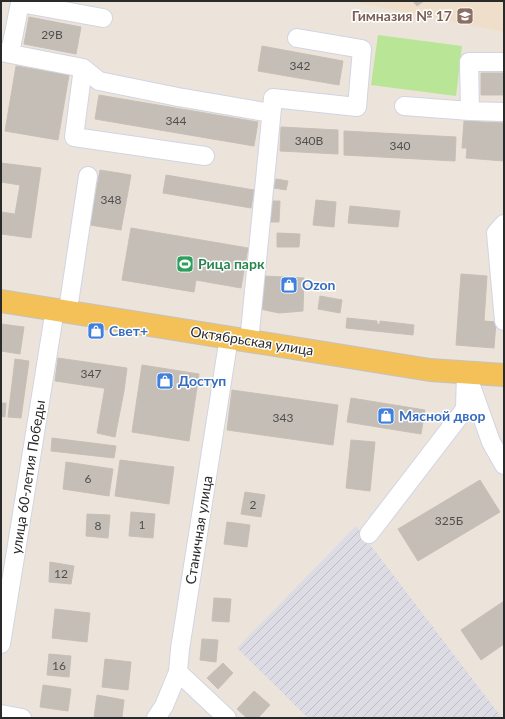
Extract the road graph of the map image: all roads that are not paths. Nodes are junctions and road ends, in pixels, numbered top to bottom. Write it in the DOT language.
graph roads {
  1 [pos="103,18"];
  2 [pos="297,38"];
  3 [pos="6,52"];
  4 [pos="504,62"];
  5 [pos="84,68"];
  6 [pos="404,106"];
  7 [pos="470,111"];
  8 [pos="504,112"];
  9 [pos="271,113"];
  10 [pos="205,156"];
  11 [pos="88,176"];
  12 [pos="504,224"];
  13 [pos="1,293"];
  14 [pos="1,301"];
  15 [pos="62,306"];
  16 [pos="504,321"];
  17 [pos="250,332"];
  18 [pos="228,337"];
  19 [pos="504,365"];
  20 [pos="466,372"];
  21 [pos="504,375"];
  22 [pos="504,465"];
  23 [pos="369,534"];
  24 [pos="1,644"];
  25 [pos="178,672"];
  26 [pos="1,714"];
  27 [pos="22,718"];
  28 [pos="156,718"];
  29 [pos="227,718"];
  1 -- 3 [label="street"];
  2 -- 9 [label="street"];
  3 -- 5 [label="street"];
  4 -- 7 [label="street"];
  5 -- 9 [label="street"];
  5 -- 10 [label="street"];
  6 -- 7 [label="street"];
  7 -- 8 [label="street"];
  9 -- 17 [label="street"];
  11 -- 15 [label="street, улица 60-летия Победы"];
  12 -- 16 [label="street"];
  13 -- 15 [label="main road, Октябрьская улица"];
  14 -- 15 [label="main road, Октябрьская улица"];
  15 -- 17 [label="main road, Октябрьская улица"];
  15 -- 18 [label="main road, Октябрьская улица"];
  15 -- 24 [label="street, улица 60-летия Победы"];
  17 -- 19 [label="main road, Октябрьская улица"];
  18 -- 20 [label="main road, Октябрьская улица"];
  18 -- 25 [label="street, Станичная улица"];
  20 -- 21 [label="main road, Октябрьская улица"];
  20 -- 22 [label="street"];
  20 -- 23 [label="street"];
  25 -- 28 [label="street, Станичная улица"];
  25 -- 29 [label="street"];
  26 -- 27 [label="street"];
}
